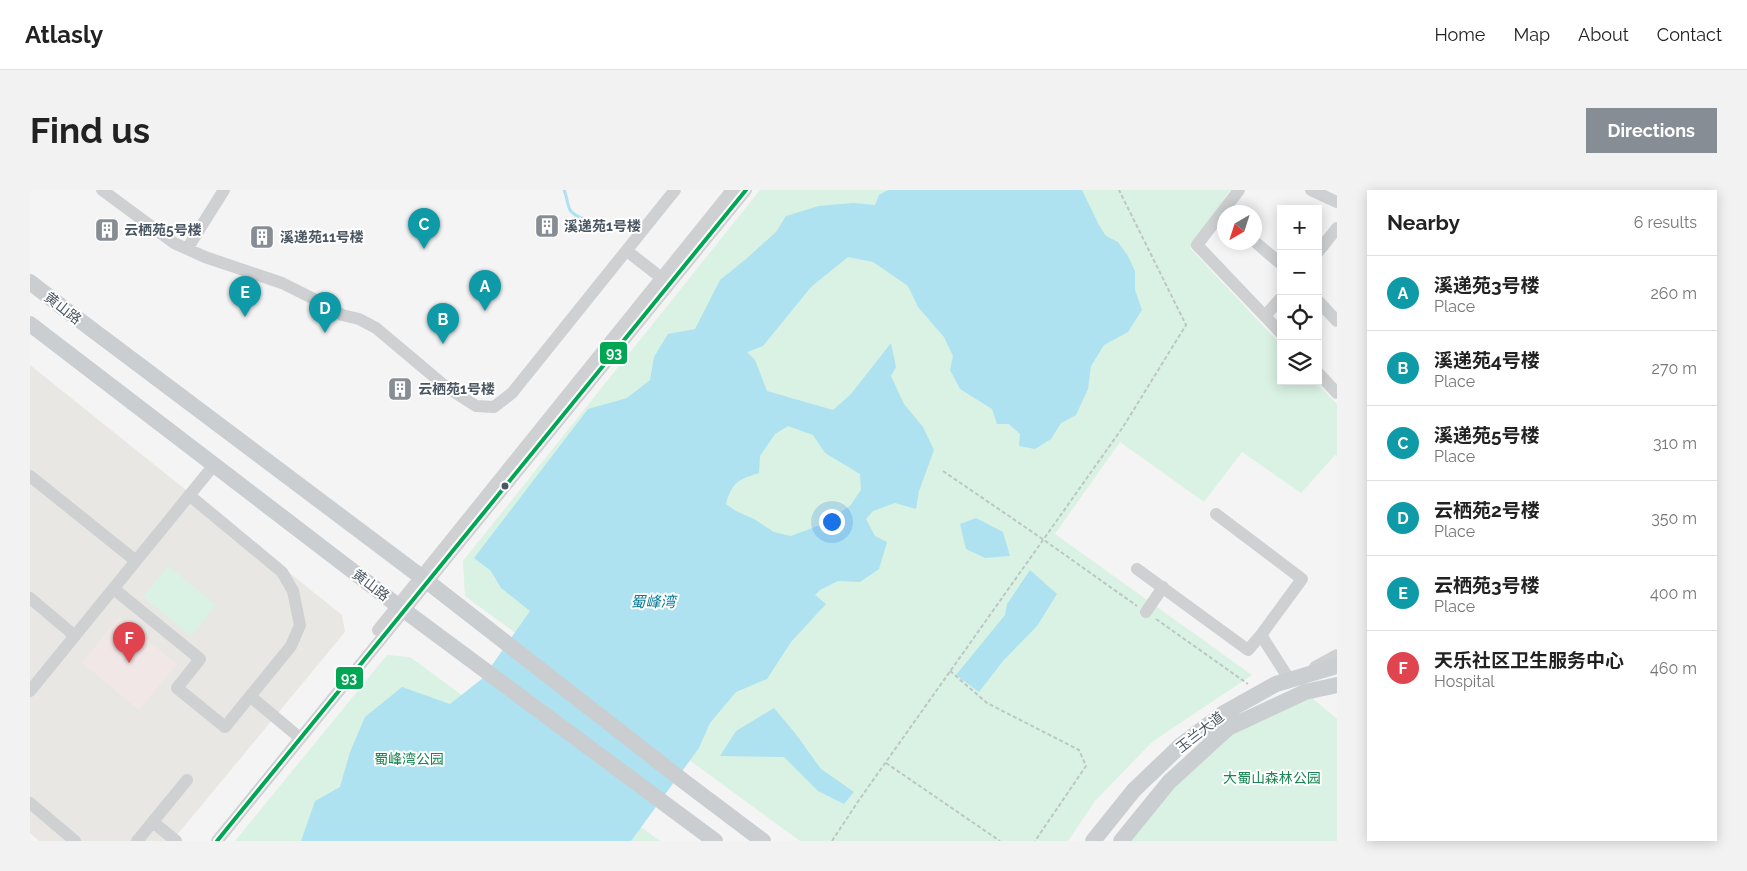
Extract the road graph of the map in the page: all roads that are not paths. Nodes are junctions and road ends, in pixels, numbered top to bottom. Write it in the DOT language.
graph roads {
  1 [pos="102,190"];
  2 [pos="224,190"];
  3 [pos="675,190"];
  4 [pos="732,190"];
  5 [pos="746,190"];
  6 [pos="1239,190"];
  7 [pos="1311,190"];
  8 [pos="1337,202"];
  9 [pos="1229,205"];
  10 [pos="1217,221"];
  11 [pos="1336,231"];
  12 [pos="1262,248"];
  13 [pos="187,249"];
  14 [pos="1320,250"];
  15 [pos="627,251"];
  16 [pos="1277,261"];
  17 [pos="30,282"];
  18 [pos="665,282"];
  19 [pos="1277,302"];
  20 [pos="1322,305"];
  21 [pos="1265,316"];
  22 [pos="1337,321"];
  23 [pos="30,324"];
  24 [pos="1277,329"];
  25 [pos="1322,377"];
  26 [pos="1337,393"];
  27 [pos="214,465"];
  28 [pos="30,476"];
  29 [pos="189,495"];
  30 [pos="1216,514"];
  31 [pos="136,561"];
  32 [pos="1137,569"];
  33 [pos="424,580"];
  34 [pos="1163,587"];
  35 [pos="114,589"];
  36 [pos="30,598"];
  37 [pos="401,608"];
  38 [pos="1146,612"];
  39 [pos="1261,635"];
  40 [pos="75,636"];
  41 [pos="1337,656"];
  42 [pos="1337,666"];
  43 [pos="1294,678"];
  44 [pos="1337,685"];
  45 [pos="30,691"];
  46 [pos="250,696"];
  47 [pos="298,736"];
  48 [pos="187,780"];
  49 [pos="30,803"];
  50 [pos="153,822"];
  51 [pos="75,841"];
  52 [pos="137,841"];
  53 [pos="176,841"];
  54 [pos="208,841"];
  55 [pos="217,841"];
  56 [pos="715,841"];
  57 [pos="763,841"];
  58 [pos="1093,841"];
  59 [pos="1121,841"];
  1 -- 13 [label="street"];
  2 -- 13 [label="street"];
  3 -- 15 [label="street"];
  4 -- 18 [label="street"];
  5 -- 18 [label="street"];
  6 -- 9 [label="street"];
  7 -- 8 [label="street"];
  10 -- 21 [label="street"];
  11 -- 14 [label="street"];
  12 -- 16 [label="street"];
  13 -- 15 [label="street"];
  15 -- 18 [label="street"];
  17 -- 33 [label="main road, 黄山路"];
  18 -- 33 [label="street"];
  19 -- 21 [label="street"];
  20 -- 22 [label="street"];
  21 -- 24 [label="street"];
  23 -- 27 [label="main road, 黄山路"];
  25 -- 26 [label="street"];
  27 -- 29 [label="street"];
  27 -- 37 [label="main road, 黄山路"];
  28 -- 31 [label="street"];
  29 -- 31 [label="street"];
  29 -- 46 [label="street"];
  30 -- 39 [label="street"];
  31 -- 35 [label="street"];
  32 -- 34 [label="street"];
  33 -- 37 [label="street"];
  33 -- 57 [label="main road, 黄山路"];
  34 -- 38 [label="street"];
  34 -- 39 [label="street"];
  35 -- 40 [label="street"];
  35 -- 46 [label="street"];
  36 -- 40 [label="street"];
  37 -- 47 [label="street"];
  37 -- 56 [label="main road, 黄山路"];
  39 -- 43 [label="street"];
  40 -- 45 [label="street"];
  41 -- 43 [label="street"];
  42 -- 43 [label="main road, 玉兰大道"];
  43 -- 58 [label="main road, 玉兰大道"];
  44 -- 59 [label="main road, 玉兰大道"];
  46 -- 47 [label="street"];
  47 -- 54 [label="street"];
  47 -- 55 [label="street"];
  48 -- 50 [label="street"];
  49 -- 51 [label="street"];
  50 -- 52 [label="street"];
  50 -- 53 [label="street"];
}
